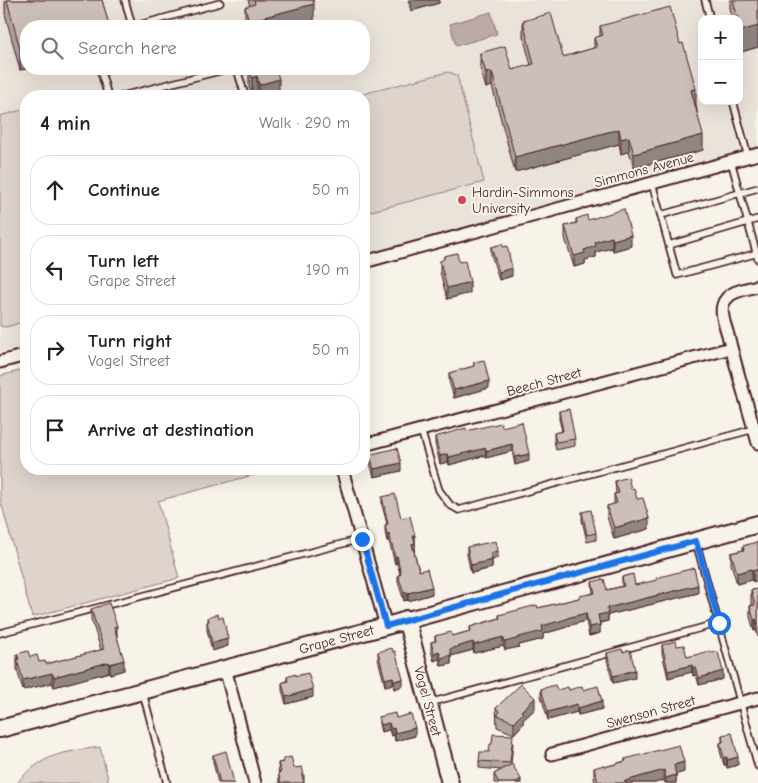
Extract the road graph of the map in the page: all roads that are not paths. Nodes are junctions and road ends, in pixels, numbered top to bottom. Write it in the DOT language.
graph roads {
  1 [pos="125,0"];
  2 [pos="705,0"];
  3 [pos="220,3"];
  4 [pos="709,15"];
  5 [pos="132,20"];
  6 [pos="156,20"];
  7 [pos="102,75"];
  8 [pos="204,75"];
  9 [pos="239,75"];
  10 [pos="106,90"];
  11 [pos="145,90"];
  12 [pos="243,90"];
  13 [pos="734,105"];
  14 [pos="753,155"];
  15 [pos="731,161"];
  16 [pos="652,183"];
  17 [pos="758,188"];
  18 [pos="740,193"];
  19 [pos="660,215"];
  20 [pos="758,219"];
  21 [pos="748,222"];
  22 [pos="668,245"];
  23 [pos="758,255"];
  24 [pos="370,260"];
  25 [pos="758,286"];
  26 [pos="731,348"];
  27 [pos="20,357"];
  28 [pos="0,362"];
  29 [pos="754,429"];
  30 [pos="421,430"];
  31 [pos="370,443"];
  32 [pos="758,443"];
  33 [pos="344,475"];
  34 [pos="758,524"];
  35 [pos="362,539"];
  36 [pos="696,541"];
  37 [pos="406,619"];
  38 [pos="719,623"];
  39 [pos="386,626"];
  40 [pos="0,633"];
  41 [pos="225,668"];
  42 [pos="142,690"];
  43 [pos="758,698"];
  44 [pos="428,703"];
  45 [pos="741,703"];
  46 [pos="0,729"];
  47 [pos="552,754"];
  48 [pos="758,766"];
  49 [pos="167,783"];
  50 [pos="255,783"];
  51 [pos="450,783"];
  1 -- 5 [label="lane"];
  2 -- 4 [label="lane"];
  3 -- 6 [label="lane"];
  7 -- 10 [label="lane"];
  8 -- 11 [label="lane"];
  9 -- 12 [label="lane"];
  13 -- 14 [label="lane"];
  14 -- 15 [label="street, Simmons Avenue"];
  15 -- 16 [label="street, Simmons Avenue"];
  15 -- 18 [label="lane"];
  16 -- 19 [label="lane"];
  16 -- 24 [label="street, Simmons Avenue"];
  17 -- 18 [label="lane"];
  18 -- 19 [label="lane"];
  18 -- 21 [label="lane"];
  19 -- 22 [label="lane"];
  20 -- 21 [label="lane"];
  21 -- 22 [label="lane"];
  21 -- 23 [label="lane"];
  22 -- 23 [label="lane"];
  25 -- 26 [label="street"];
  26 -- 29 [label="street"];
  26 -- 30 [label="street, Beech Street"];
  27 -- 28 [label="street"];
  29 -- 30 [label="lane"];
  29 -- 32 [label="street"];
  30 -- 31 [label="street, Beech Street"];
  33 -- 35 [label="street"];
  34 -- 36 [label="street, Grape Street"];
  35 -- 39 [label="street"];
  35 -- 40 [label="lane"];
  36 -- 37 [label="street, Grape Street"];
  36 -- 38 [label="lane"];
  37 -- 39 [label="street, Grape Street"];
  37 -- 44 [label="street, Vogel Street"];
  38 -- 44 [label="lane"];
  38 -- 45 [label="lane"];
  39 -- 41 [label="street, Grape Street"];
  41 -- 42 [label="street, Grape Street"];
  41 -- 50 [label="street"];
  42 -- 46 [label="street, Grape Street"];
  42 -- 49 [label="lane"];
  43 -- 45 [label="street, Swenson Street"];
  44 -- 51 [label="street, Vogel Street"];
  45 -- 47 [label="street, Swenson Street"];
  45 -- 48 [label="lane"];
}
